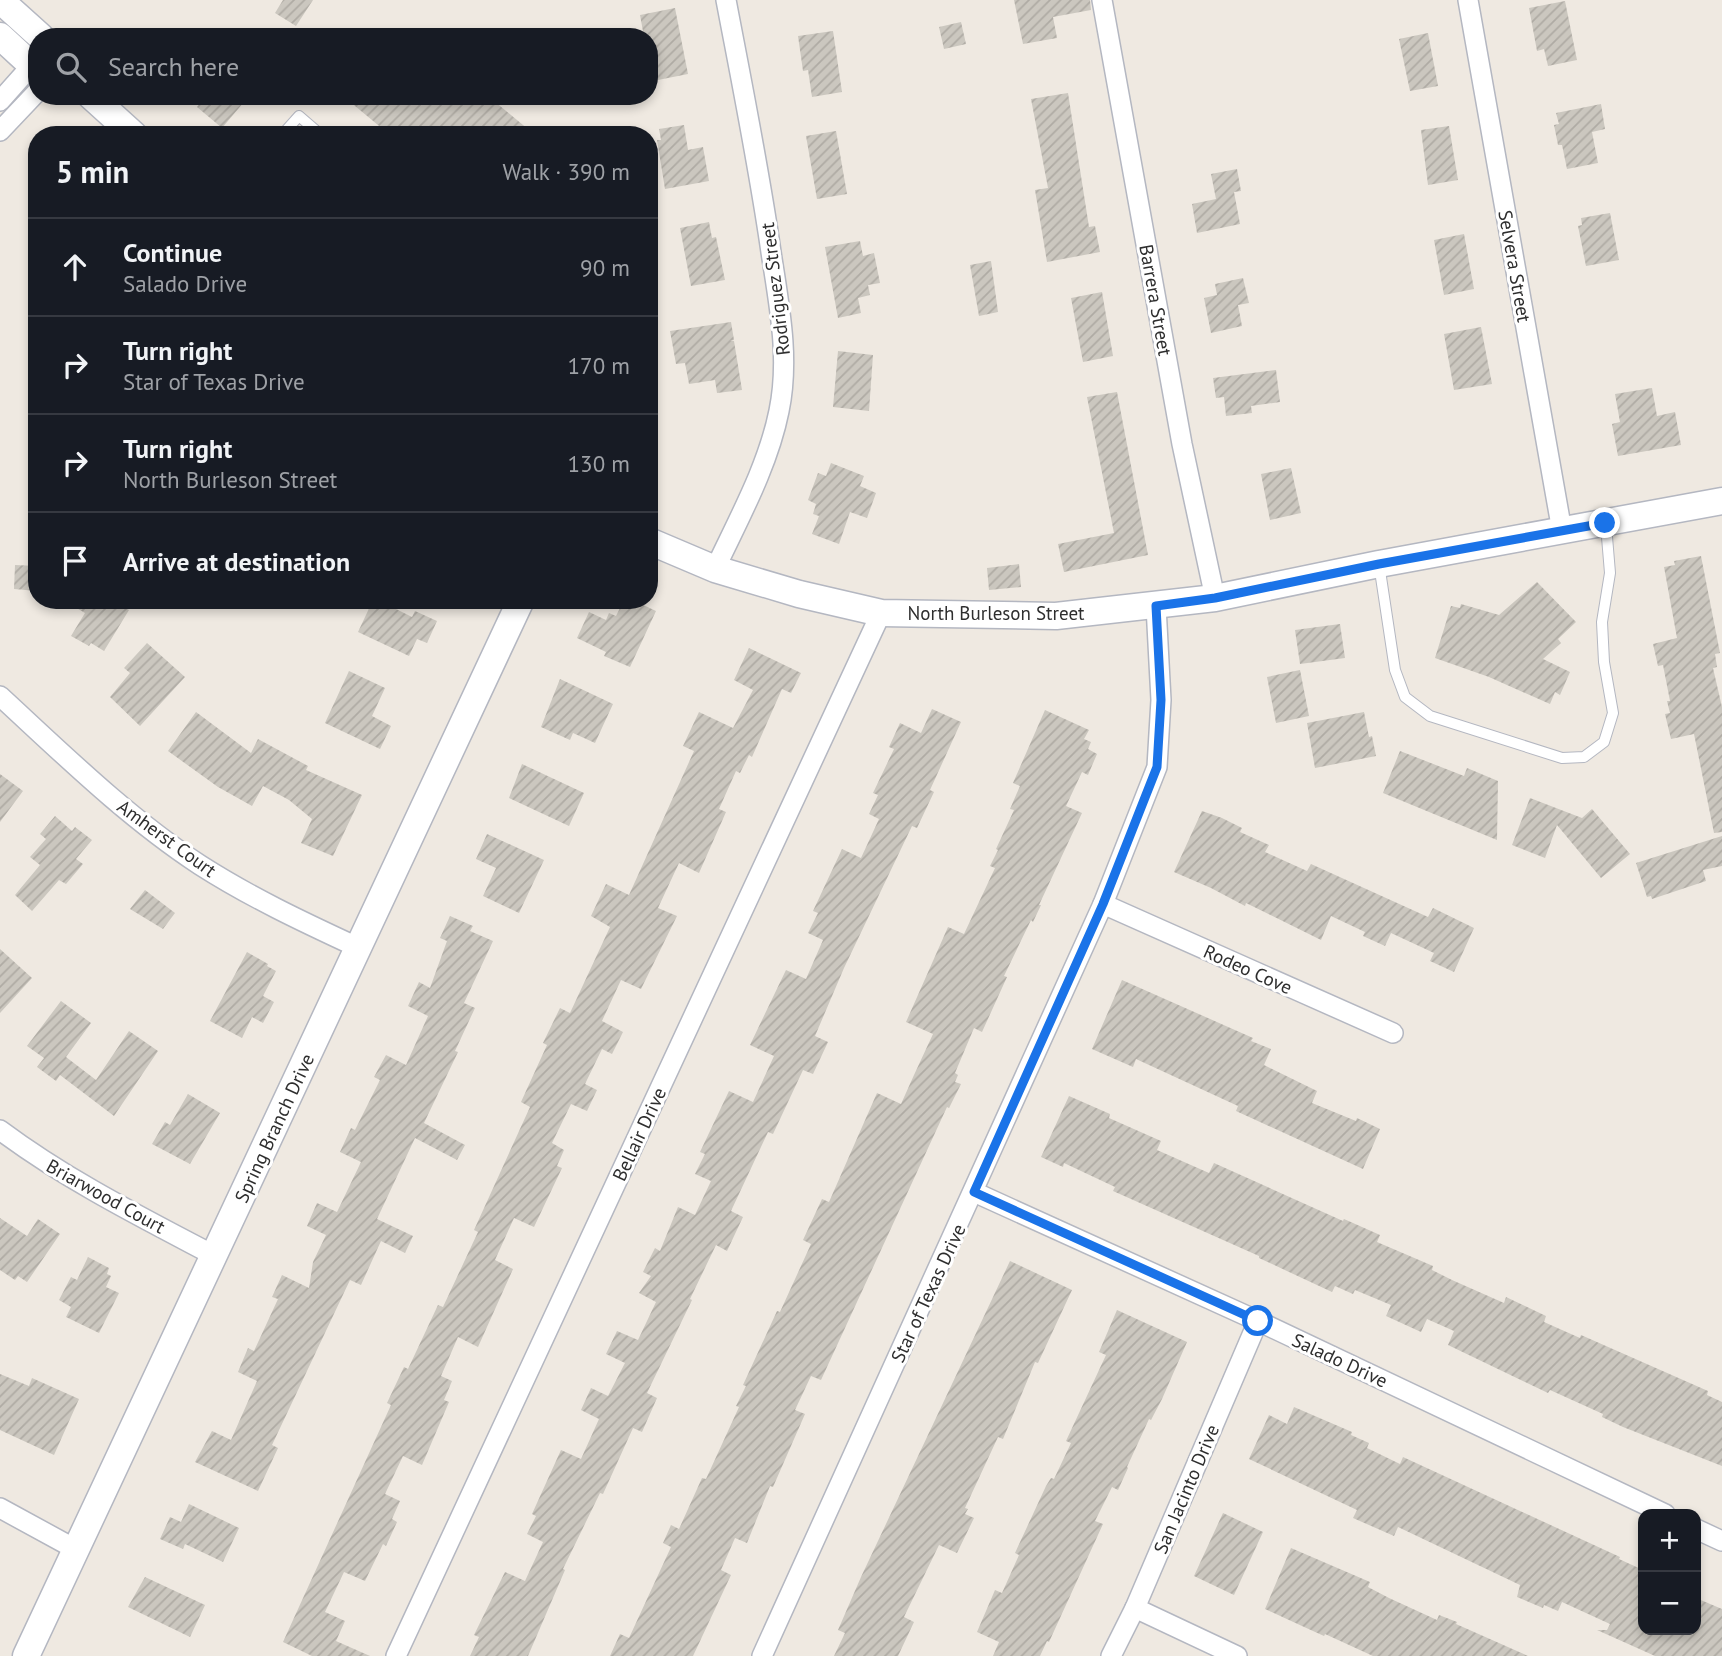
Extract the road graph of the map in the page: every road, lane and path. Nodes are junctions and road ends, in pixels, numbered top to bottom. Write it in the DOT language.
graph roads {
  1 [pos="0,0"];
  2 [pos="726,0"];
  3 [pos="1102,0"];
  4 [pos="1468,0"];
  5 [pos="31,28"];
  6 [pos="0,36"];
  7 [pos="28,60"];
  8 [pos="28,72"];
  9 [pos="0,101"];
  10 [pos="28,101"];
  11 [pos="102,105"];
  12 [pos="124,126"];
  13 [pos="290,126"];
  14 [pos="311,126"];
  15 [pos="0,131"];
  16 [pos="1722,502"];
  17 [pos="1605,523"];
  18 [pos="1562,531"];
  19 [pos="658,545"];
  20 [pos="1379,564"];
  21 [pos="715,569"];
  22 [pos="1215,598"];
  23 [pos="1156,606"];
  24 [pos="518,609"];
  25 [pos="881,613"];
  26 [pos="0,695"];
  27 [pos="1103,904"];
  28 [pos="356,947"];
  29 [pos="1393,1034"];
  30 [pos="0,1130"];
  31 [pos="974,1192"];
  32 [pos="215,1256"];
  33 [pos="1258,1321"];
  34 [pos="0,1508"];
  35 [pos="1654,1509"];
  36 [pos="1701,1531"];
  37 [pos="1722,1541"];
  38 [pos="77,1550"];
  39 [pos="1135,1608"];
  40 [pos="26,1656"];
  41 [pos="396,1656"];
  42 [pos="762,1656"];
  43 [pos="1111,1656"];
  44 [pos="1237,1656"];
  1 -- 5 [label="street"];
  2 -- 21 [label="street, Rodriguez Street"];
  3 -- 22 [label="street, Barrera Street"];
  4 -- 18 [label="street, Selvera Street"];
  6 -- 7 [label="street"];
  8 -- 9 [label="street"];
  10 -- 15 [label="street"];
  11 -- 12 [label="street"];
  13 -- 14 [label="lane"];
  16 -- 17 [label="street, North Burleson Street"];
  17 -- 18 [label="street, North Burleson Street"];
  17 -- 20 [label="lane"];
  18 -- 20 [label="street, North Burleson Street"];
  19 -- 21 [label="street, North Burleson Street"];
  20 -- 22 [label="street, North Burleson Street"];
  21 -- 25 [label="street, North Burleson Street"];
  22 -- 23 [label="street, North Burleson Street"];
  23 -- 25 [label="street, North Burleson Street"];
  23 -- 27 [label="street, Star of Texas Drive"];
  24 -- 28 [label="street, Spring Branch Drive"];
  25 -- 41 [label="street, Bellair Drive"];
  26 -- 28 [label="street, Amherst Court"];
  27 -- 29 [label="street, Rodeo Cove"];
  27 -- 31 [label="street, Star of Texas Drive"];
  28 -- 32 [label="street, Spring Branch Drive"];
  30 -- 32 [label="street, Briarwood Court"];
  31 -- 33 [label="street, Salado Drive"];
  31 -- 42 [label="street, Star of Texas Drive"];
  32 -- 38 [label="street, Spring Branch Drive"];
  33 -- 35 [label="street, Salado Drive"];
  33 -- 39 [label="street, San Jacinto Drive"];
  34 -- 38 [label="street"];
  36 -- 37 [label="street"];
  38 -- 40 [label="street, Spring Branch Drive"];
  39 -- 43 [label="street, San Jacinto Drive"];
  39 -- 44 [label="street"];
}
